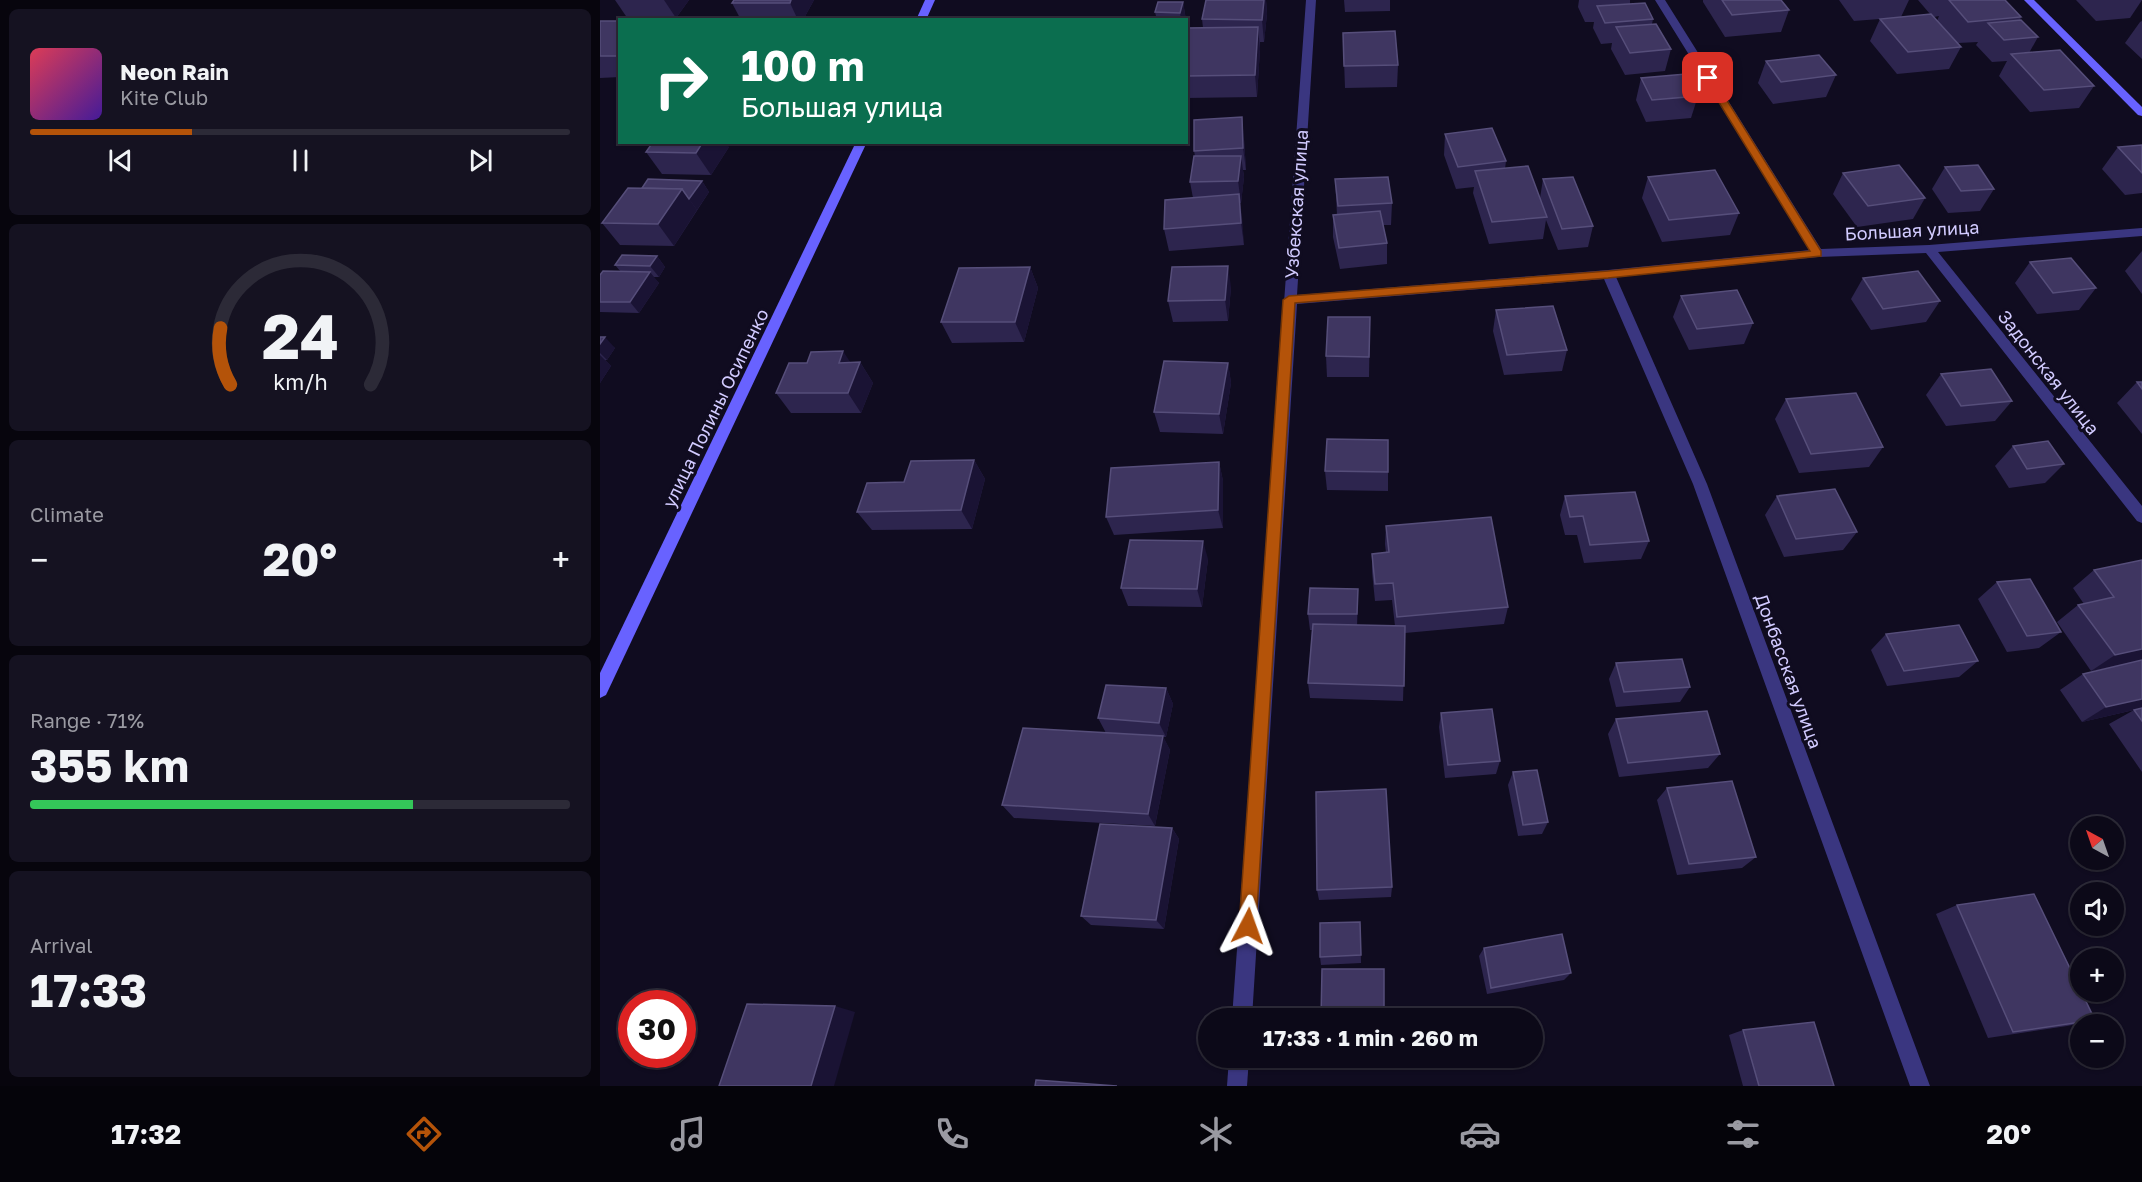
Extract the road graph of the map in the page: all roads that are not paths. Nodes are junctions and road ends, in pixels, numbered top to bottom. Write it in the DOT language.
graph roads {
  1 [pos="930,0"];
  2 [pos="1311,0"];
  3 [pos="1660,0"];
  4 [pos="2029,0"];
  5 [pos="922,18"];
  6 [pos="2142,113"];
  7 [pos="861,144"];
  8 [pos="2142,231"];
  9 [pos="1929,249"];
  10 [pos="1818,254"];
  11 [pos="1608,274"];
  12 [pos="1289,300"];
  13 [pos="2142,517"];
  14 [pos="600,690"];
  15 [pos="1243,1008"];
  16 [pos="1238,1068"];
  17 [pos="1237,1086"];
  18 [pos="1920,1086"];
  1 -- 5 [label="main road"];
  2 -- 12 [label="street, Узбекская улица"];
  3 -- 10 [label="street"];
  4 -- 6 [label="main road"];
  7 -- 14 [label="main road, улица Полины Осипенко"];
  8 -- 9 [label="street, Большая улица"];
  9 -- 10 [label="street, Большая улица"];
  9 -- 13 [label="street, Задонская улица"];
  10 -- 11 [label="street, Большая улица"];
  11 -- 12 [label="street, Большая улица"];
  11 -- 18 [label="street, Донбасская улица"];
  12 -- 15 [label="street, Узбекская улица"];
  16 -- 17 [label="street"];
}
